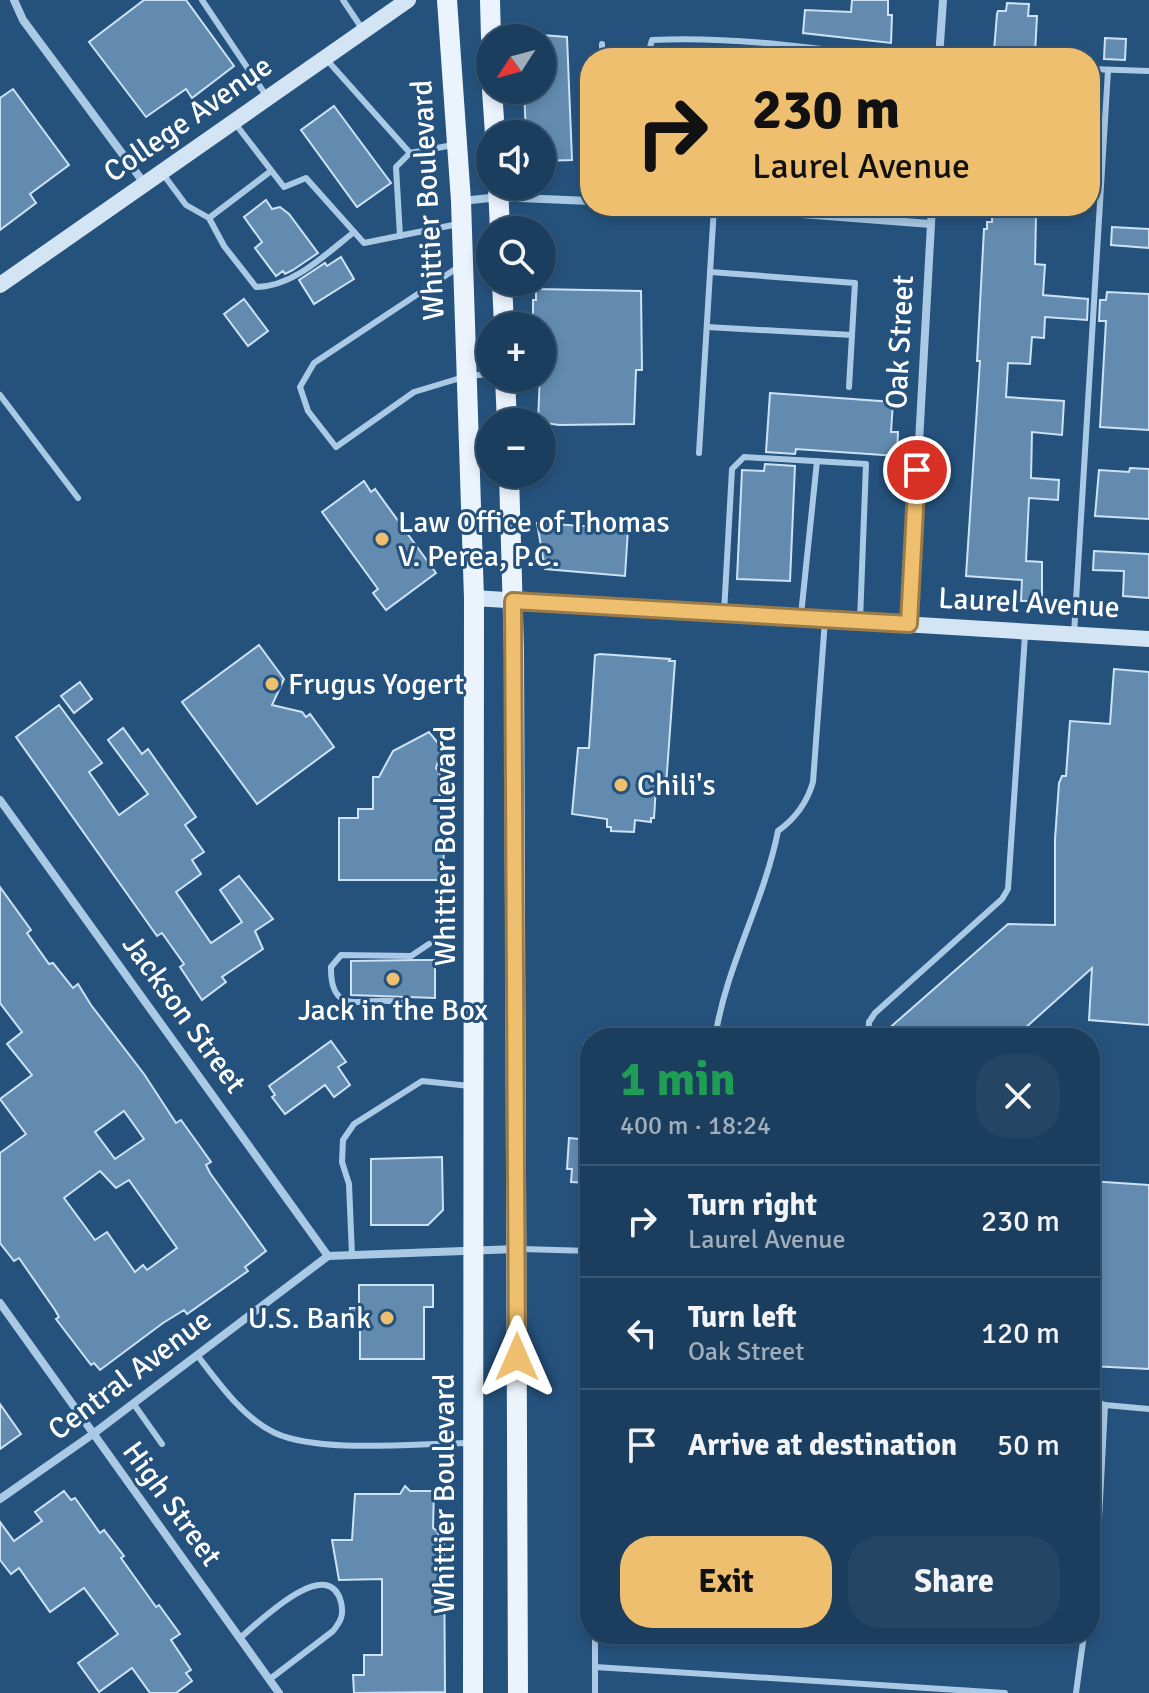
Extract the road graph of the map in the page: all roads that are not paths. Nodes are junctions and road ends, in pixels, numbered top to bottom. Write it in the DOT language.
graph roads {
  1 [pos="14,0"];
  2 [pos="202,0"];
  3 [pos="343,0"];
  4 [pos="408,0"];
  5 [pos="447,0"];
  6 [pos="490,0"];
  7 [pos="943,0"];
  8 [pos="491,24"];
  9 [pos="363,30"];
  10 [pos="602,44"];
  11 [pos="602,48"];
  12 [pos="650,48"];
  13 [pos="789,48"];
  14 [pos="940,48"];
  15 [pos="325,58"];
  16 [pos="1100,70"];
  17 [pos="1108,70"];
  18 [pos="1149,71"];
  19 [pos="268,98"];
  20 [pos="234,121"];
  21 [pos="457,144"];
  22 [pos="410,153"];
  23 [pos="161,171"];
  24 [pos="271,171"];
  25 [pos="144,183"];
  26 [pos="476,197"];
  27 [pos="556,198"];
  28 [pos="580,200"];
  29 [pos="461,201"];
  30 [pos="1100,203"];
  31 [pos="713,216"];
  32 [pos="829,216"];
  33 [pos="931,216"];
  34 [pos="1099,216"];
  35 [pos="209,218"];
  36 [pos="462,223"];
  37 [pos="931,224"];
  38 [pos="354,232"];
  39 [pos="400,236"];
  40 [pos="464,264"];
  41 [pos="710,272"];
  42 [pos="1,282"];
  43 [pos="707,327"];
  44 [pos="852,335"];
  45 [pos="476,375"];
  46 [pos="467,376"];
  47 [pos="849,387"];
  48 [pos="0,395"];
  49 [pos="699,453"];
  50 [pos="817,461"];
  51 [pos="509,488"];
  52 [pos="78,498"];
  53 [pos="474,598"];
  54 [pos="513,601"];
  55 [pos="724,614"];
  56 [pos="801,618"];
  57 [pos="825,620"];
  58 [pos="860,621"];
  59 [pos="909,624"];
  60 [pos="1025,631"];
  61 [pos="1074,634"];
  62 [pos="1149,639"];
  63 [pos="0,800"];
  64 [pos="429,944"];
  65 [pos="424,1016"];
  66 [pos="717,1028"];
  67 [pos="869,1028"];
  68 [pos="475,1087"];
  69 [pos="517,1249"];
  70 [pos="475,1250"];
  71 [pos="580,1251"];
  72 [pos="352,1255"];
  73 [pos="328,1256"];
  74 [pos="0,1303"];
  75 [pos="197,1355"];
  76 [pos="133,1403"];
  77 [pos="1100,1403"];
  78 [pos="1105,1405"];
  79 [pos="1149,1409"];
  80 [pos="93,1434"];
  81 [pos="474,1442"];
  82 [pos="162,1444"];
  83 [pos="0,1499"];
  84 [pos="1100,1501"];
  85 [pos="240,1638"];
  86 [pos="595,1644"];
  87 [pos="1083,1644"];
  88 [pos="595,1667"];
  89 [pos="270,1679"];
  90 [pos="279,1693"];
  91 [pos="473,1693"];
  92 [pos="518,1693"];
  93 [pos="595,1693"];
  94 [pos="1005,1693"];
  95 [pos="1076,1693"];
  1 -- 25 [label="street"];
  2 -- 19 [label="lane"];
  3 -- 9 [label="lane"];
  4 -- 9 [label="street, College Avenue"];
  5 -- 21 [label="main road, Whittier Boulevard"];
  6 -- 8 [label="main road"];
  7 -- 14 [label="street"];
  9 -- 15 [label="street, College Avenue"];
  10 -- 11 [label="lane"];
  12 -- 13 [label="lane"];
  15 -- 19 [label="street, College Avenue"];
  15 -- 22 [label="lane"];
  16 -- 17 [label="lane"];
  17 -- 18 [label="lane"];
  17 -- 30 [label="lane"];
  19 -- 20 [label="street, College Avenue"];
  20 -- 23 [label="street, College Avenue"];
  20 -- 24 [label="lane"];
  21 -- 22 [label="lane"];
  21 -- 29 [label="main road, Whittier Boulevard"];
  22 -- 39 [label="lane"];
  23 -- 25 [label="street, College Avenue"];
  23 -- 35 [label="lane"];
  24 -- 35 [label="lane"];
  24 -- 38 [label="lane"];
  25 -- 42 [label="street, College Avenue"];
  26 -- 29 [label="street"];
  27 -- 28 [label="street"];
  29 -- 36 [label="main road, Whittier Boulevard"];
  31 -- 41 [label="lane"];
  32 -- 37 [label="street"];
  33 -- 37 [label="street, Oak Street"];
  34 -- 61 [label="lane"];
  35 -- 38 [label="lane"];
  36 -- 39 [label="lane"];
  36 -- 40 [label="main road, Whittier Boulevard"];
  37 -- 59 [label="street, Oak Street"];
  38 -- 39 [label="lane"];
  40 -- 46 [label="main road, Whittier Boulevard"];
  40 -- 46 [label="lane"];
  41 -- 43 [label="lane"];
  41 -- 44 [label="lane"];
  43 -- 44 [label="lane"];
  43 -- 49 [label="lane"];
  44 -- 47 [label="lane"];
  45 -- 46 [label="lane"];
  46 -- 53 [label="main road, Whittier Boulevard"];
  48 -- 52 [label="lane"];
  50 -- 55 [label="lane"];
  50 -- 56 [label="lane"];
  50 -- 58 [label="lane"];
  51 -- 54 [label="main road"];
  53 -- 54 [label="street, Laurel Avenue"];
  53 -- 68 [label="main road, Whittier Boulevard"];
  54 -- 55 [label="street, Laurel Avenue"];
  54 -- 69 [label="main road"];
  55 -- 56 [label="street, Laurel Avenue"];
  56 -- 57 [label="street, Laurel Avenue"];
  57 -- 58 [label="street, Laurel Avenue"];
  57 -- 66 [label="lane"];
  58 -- 59 [label="street, Laurel Avenue"];
  59 -- 60 [label="street, Laurel Avenue"];
  60 -- 61 [label="street, Laurel Avenue"];
  60 -- 67 [label="lane"];
  61 -- 62 [label="street, Laurel Avenue"];
  63 -- 73 [label="street, Jackson Street"];
  64 -- 65 [label="lane"];
  68 -- 70 [label="main road, Whittier Boulevard"];
  68 -- 72 [label="lane"];
  69 -- 70 [label="street"];
  69 -- 71 [label="lane"];
  69 -- 92 [label="main road"];
  70 -- 72 [label="street"];
  70 -- 81 [label="main road, Whittier Boulevard"];
  72 -- 73 [label="street"];
  73 -- 75 [label="street, Central Avenue"];
  74 -- 80 [label="street, High Street"];
  75 -- 76 [label="street, Central Avenue"];
  75 -- 81 [label="lane"];
  76 -- 80 [label="street, Central Avenue"];
  76 -- 82 [label="lane"];
  77 -- 78 [label="lane"];
  78 -- 79 [label="lane"];
  78 -- 84 [label="lane"];
  80 -- 83 [label="street, Central Avenue"];
  80 -- 85 [label="street, High Street"];
  81 -- 91 [label="main road, Whittier Boulevard"];
  85 -- 89 [label="street, High Street"];
  85 -- 89 [label="lane"];
  86 -- 88 [label="lane"];
  87 -- 95 [label="lane"];
  88 -- 93 [label="lane"];
  88 -- 94 [label="lane"];
  89 -- 90 [label="street, High Street"];
}
